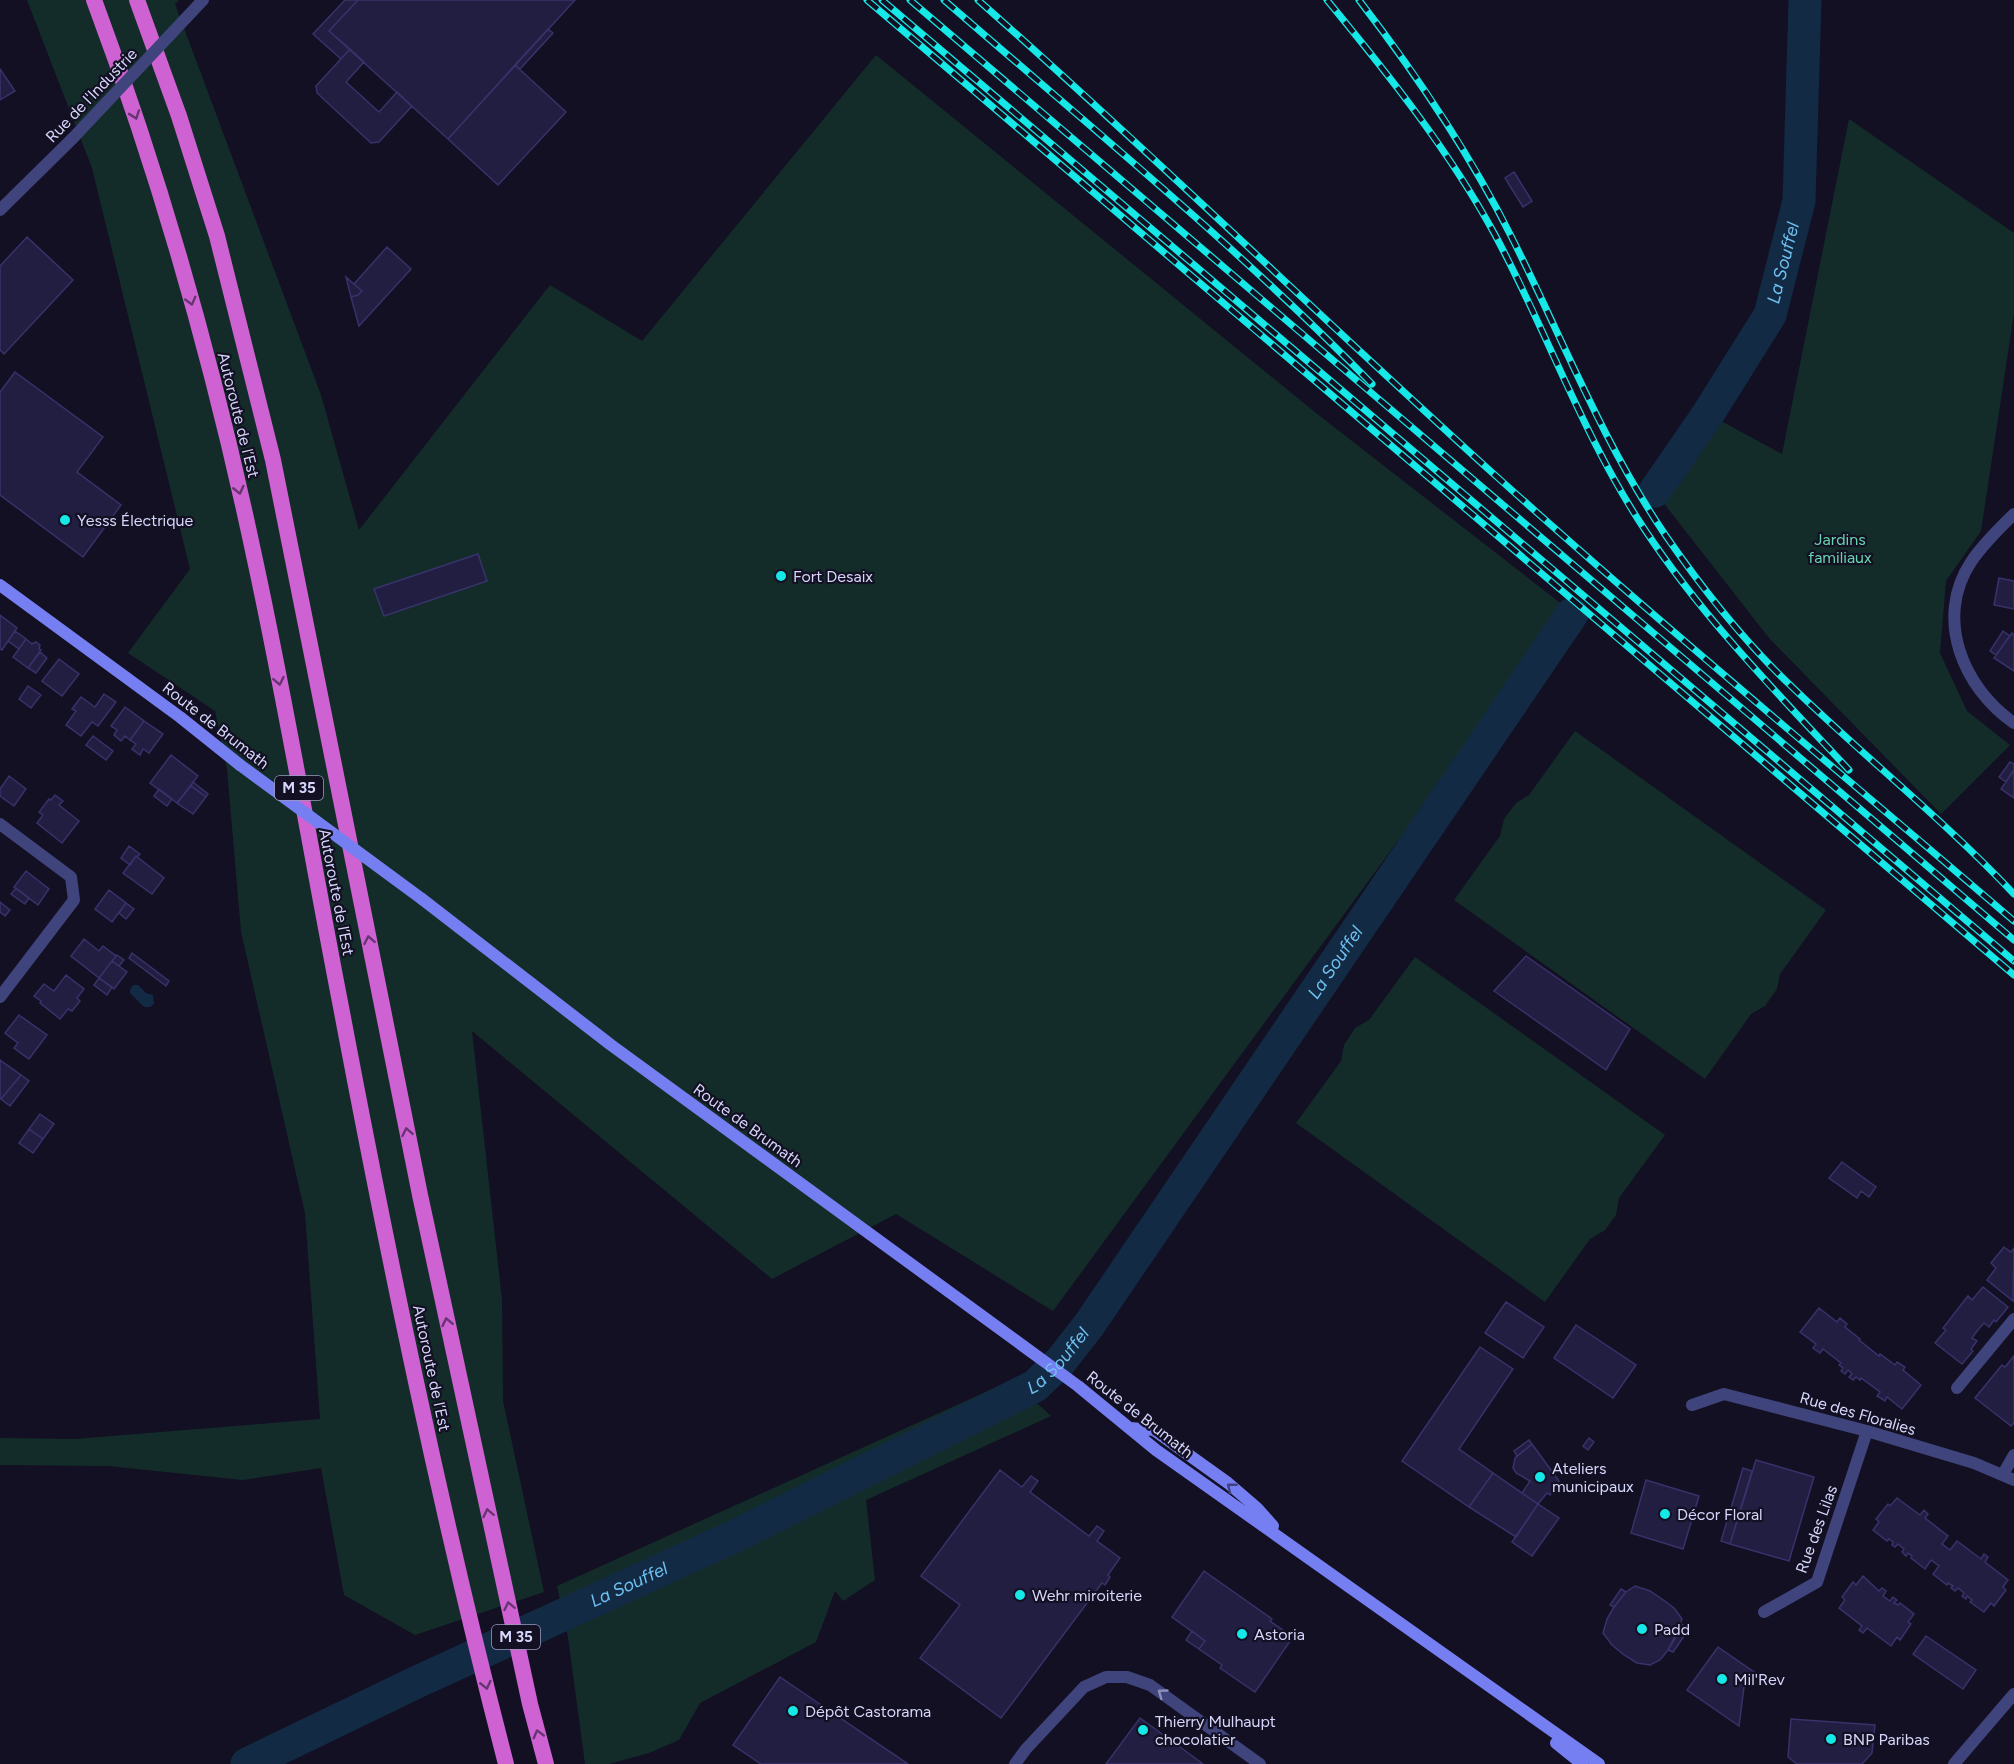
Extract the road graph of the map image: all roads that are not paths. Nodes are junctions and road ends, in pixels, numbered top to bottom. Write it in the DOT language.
graph roads {
  1 [pos="94,0"];
  2 [pos="137,0"];
  3 [pos="204,0"];
  4 [pos="0,210"];
  5 [pos="2014,514"];
  6 [pos="0,585"];
  7 [pos="2014,723"];
  8 [pos="0,824"];
  9 [pos="0,997"];
  10 [pos="2014,1319"];
  11 [pos="1957,1388"];
  12 [pos="1692,1405"];
  13 [pos="1867,1431"];
  14 [pos="2014,1455"];
  15 [pos="2009,1477"];
  16 [pos="1764,1612"];
  17 [pos="1484,1683"];
  18 [pos="2014,1694"];
  19 [pos="506,1764"];
  20 [pos="546,1764"];
  21 [pos="1015,1764"];
  22 [pos="1260,1764"];
  23 [pos="1582,1764"];
  24 [pos="1599,1764"];
  25 [pos="1954,1764"];
  1 -- 19 [label="highway, Autoroute de l’Est / M 35, one-way"];
  20 -- 2 [label="highway, Autoroute de l’Est / M 35, one-way"];
  3 -- 4 [label="street, Rue de l'Industrie, bridge"];
  5 -- 7 [label="street"];
  6 -- 17 [label="main road, Route de Brumath, bridge"];
  8 -- 9 [label="street"];
  10 -- 11 [label="street"];
  12 -- 13 [label="street, Rue des Floralies"];
  13 -- 15 [label="street, Rue des Floralies"];
  13 -- 16 [label="street, Rue des Lilas"];
  14 -- 15 [label="street"];
  17 -- 23 [label="main road, Route de Brumath"];
  17 -- 24 [label="main road, Route de Brumath"];
  18 -- 25 [label="street"];
  22 -- 21 [label="street, one-way"];
}
